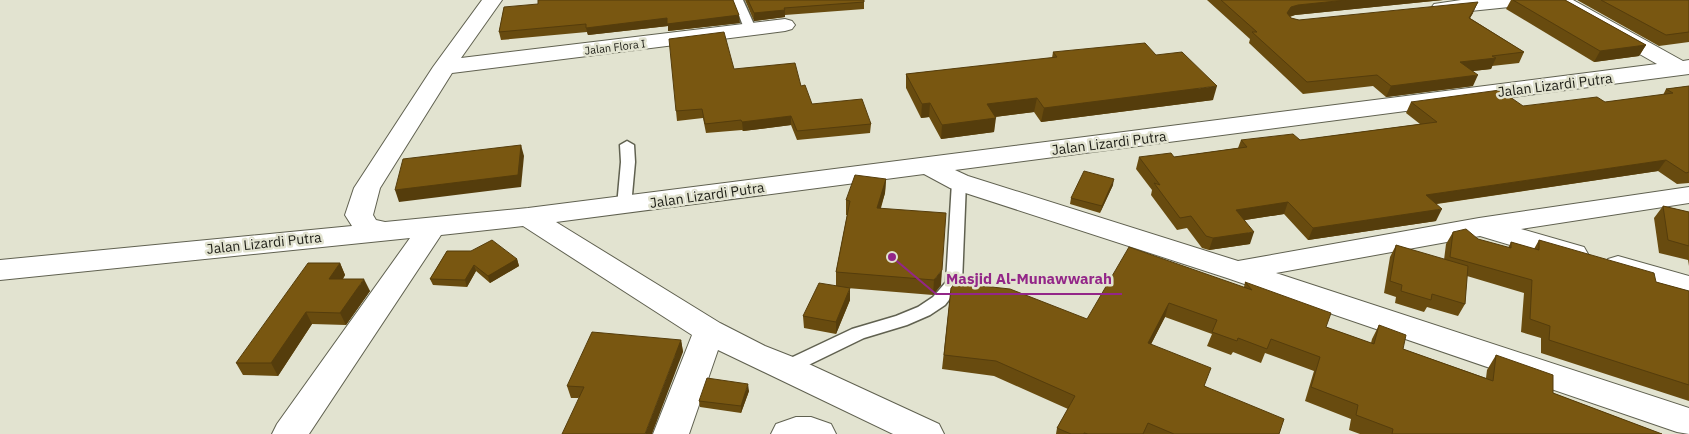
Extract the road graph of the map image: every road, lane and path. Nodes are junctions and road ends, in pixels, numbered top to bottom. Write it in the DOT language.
graph roads {
  1 [pos="492,0"];
  2 [pos="738,0"];
  3 [pos="1518,0"];
  4 [pos="1559,0"];
  5 [pos="1421,10"];
  6 [pos="785,25"];
  7 [pos="751,31"];
  8 [pos="444,67"];
  9 [pos="1684,68"];
  10 [pos="627,145"];
  11 [pos="930,166"];
  12 [pos="959,182"];
  13 [pos="1689,195"];
  14 [pos="624,206"];
  15 [pos="528,217"];
  16 [pos="434,226"];
  17 [pos="1479,227"];
  18 [pos="384,231"];
  19 [pos="0,270"];
  20 [pos="1237,271"];
  21 [pos="1689,286"];
  22 [pos="716,335"];
  23 [pos="786,368"];
  24 [pos="1689,422"];
  25 [pos="290,434"];
  26 [pos="671,434"];
  27 [pos="789,434"];
  28 [pos="818,434"];
  29 [pos="926,434"];
  1 -- 8 [label="street"];
  2 -- 7 [label="lane"];
  3 -- 5 [label="street"];
  4 -- 9 [label="street"];
  6 -- 7 [label="street, Jalan Flora I"];
  7 -- 8 [label="street, Jalan Flora I"];
  8 -- 18 [label="street"];
  9 -- 11 [label="street, Jalan Lizardi Putra"];
  10 -- 14 [label="lane"];
  11 -- 12 [label="street"];
  11 -- 14 [label="street, Jalan Lizardi Putra"];
  12 -- 20 [label="street"];
  12 -- 23 [label="lane"];
  13 -- 17 [label="street"];
  14 -- 15 [label="street, Jalan Lizardi Putra"];
  15 -- 16 [label="street, Jalan Lizardi Putra"];
  15 -- 22 [label="street"];
  16 -- 18 [label="street, Jalan Lizardi Putra"];
  16 -- 25 [label="street"];
  17 -- 20 [label="street"];
  17 -- 21 [label="street"];
  18 -- 19 [label="street, Jalan Lizardi Putra"];
  20 -- 24 [label="street"];
  22 -- 23 [label="street"];
  22 -- 26 [label="street"];
  23 -- 29 [label="street"];
  27 -- 28 [label="street"];
}
